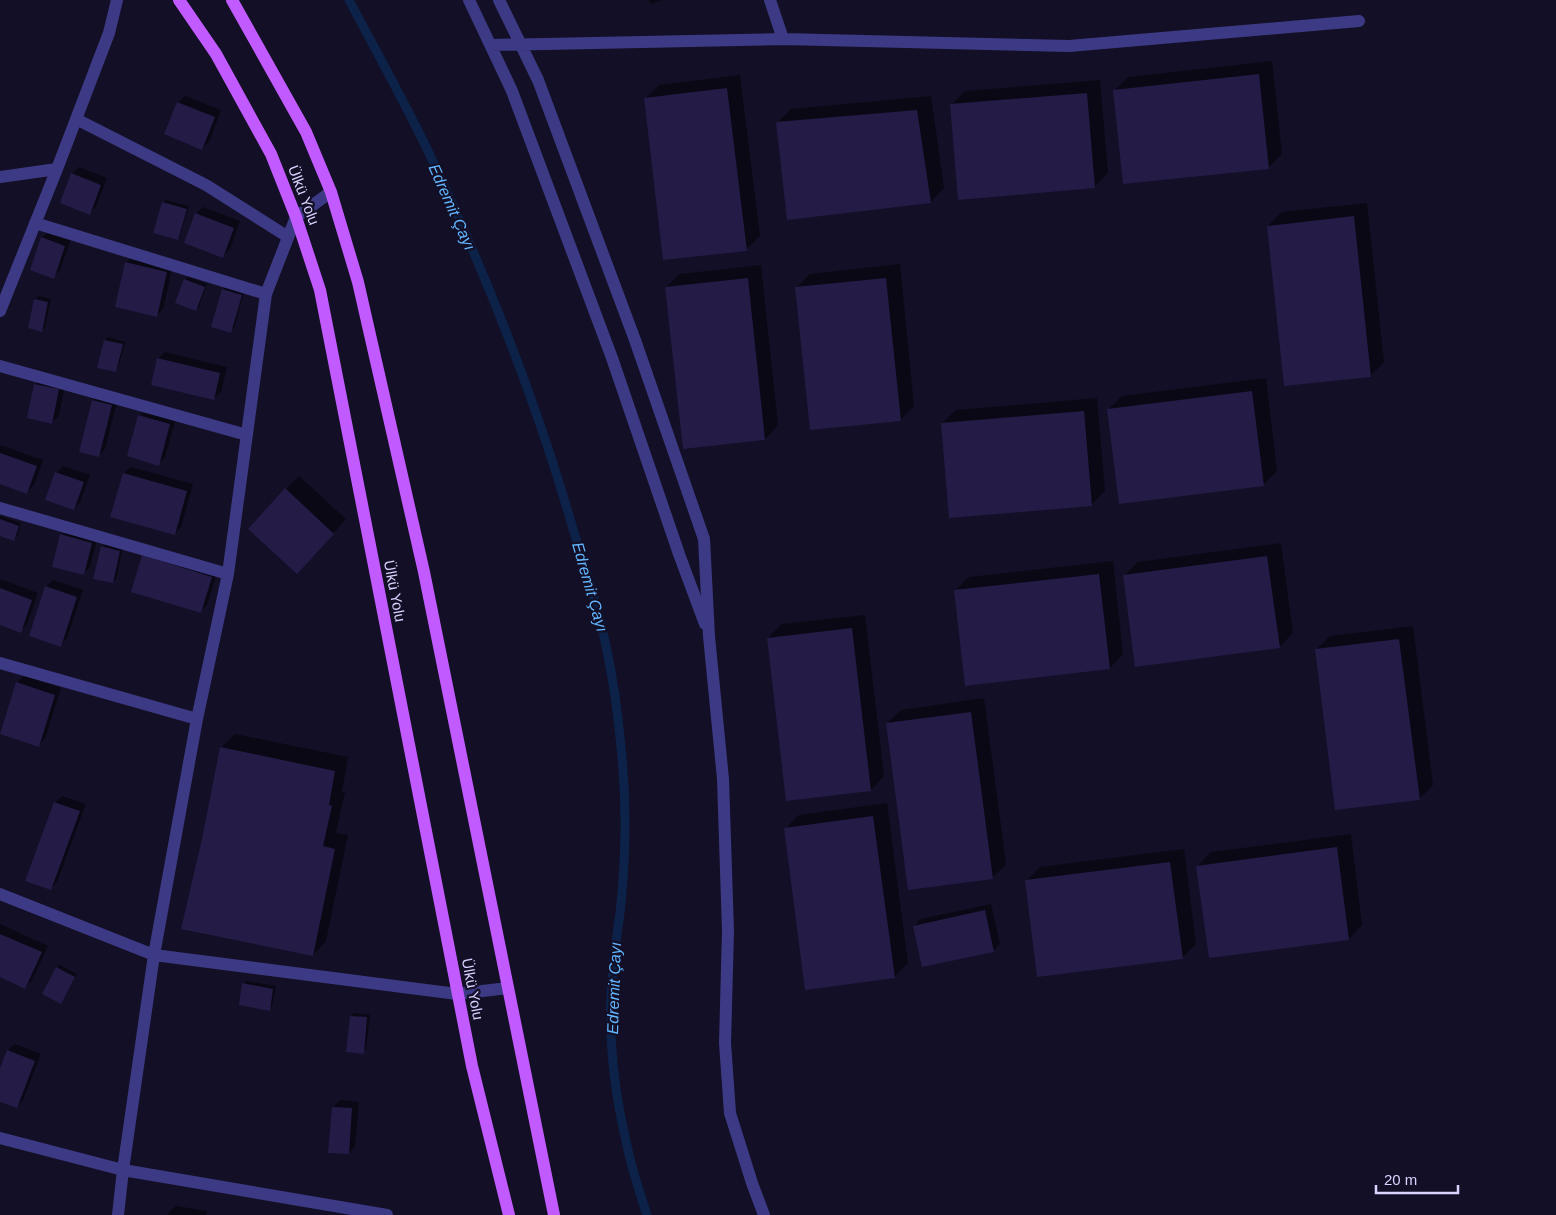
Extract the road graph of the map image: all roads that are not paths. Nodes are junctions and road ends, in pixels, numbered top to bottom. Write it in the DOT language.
graph roads {
  1 [pos="117,0"];
  2 [pos="179,0"];
  3 [pos="232,0"];
  4 [pos="469,0"];
  5 [pos="498,0"];
  6 [pos="770,0"];
  7 [pos="1358,20"];
  8 [pos="783,39"];
  9 [pos="491,45"];
  10 [pos="521,45"];
  11 [pos="76,119"];
  12 [pos="57,169"];
  13 [pos="0,177"];
  14 [pos="331,192"];
  15 [pos="296,216"];
  16 [pos="35,223"];
  17 [pos="288,237"];
  18 [pos="266,294"];
  19 [pos="0,311"];
  20 [pos="0,366"];
  21 [pos="247,435"];
  22 [pos="0,508"];
  23 [pos="228,574"];
  24 [pos="709,636"];
  25 [pos="0,663"];
  26 [pos="197,719"];
  27 [pos="0,894"];
  28 [pos="154,955"];
  29 [pos="508,988"];
  30 [pos="457,994"];
  31 [pos="0,1138"];
  32 [pos="123,1170"];
  33 [pos="118,1215"];
  34 [pos="388,1215"];
  35 [pos="509,1215"];
  36 [pos="554,1215"];
  37 [pos="764,1215"];
  1 -- 11 [label="street"];
  2 -- 15 [label="main road, Ülkü Yolu"];
  3 -- 14 [label="main road, Ülkü Yolu"];
  4 -- 9 [label="street"];
  5 -- 10 [label="street"];
  6 -- 8 [label="street"];
  7 -- 8 [label="street"];
  8 -- 10 [label="street"];
  9 -- 10 [label="street"];
  9 -- 24 [label="street"];
  10 -- 24 [label="street"];
  11 -- 12 [label="street"];
  11 -- 17 [label="street"];
  12 -- 13 [label="street"];
  12 -- 16 [label="street"];
  14 -- 15 [label="street"];
  14 -- 29 [label="main road, Ülkü Yolu"];
  15 -- 17 [label="street"];
  15 -- 30 [label="main road, Ülkü Yolu"];
  16 -- 18 [label="street"];
  16 -- 19 [label="street"];
  17 -- 18 [label="street"];
  18 -- 21 [label="street"];
  20 -- 21 [label="street"];
  21 -- 23 [label="street"];
  22 -- 23 [label="street"];
  23 -- 26 [label="street"];
  24 -- 37 [label="street"];
  25 -- 26 [label="street"];
  26 -- 28 [label="street"];
  27 -- 28 [label="street"];
  28 -- 30 [label="street"];
  28 -- 32 [label="street"];
  29 -- 30 [label="street"];
  29 -- 36 [label="main road, Ülkü Yolu"];
  30 -- 35 [label="main road, Ülkü Yolu"];
  31 -- 32 [label="street"];
  32 -- 33 [label="street"];
  32 -- 34 [label="street"];
}
